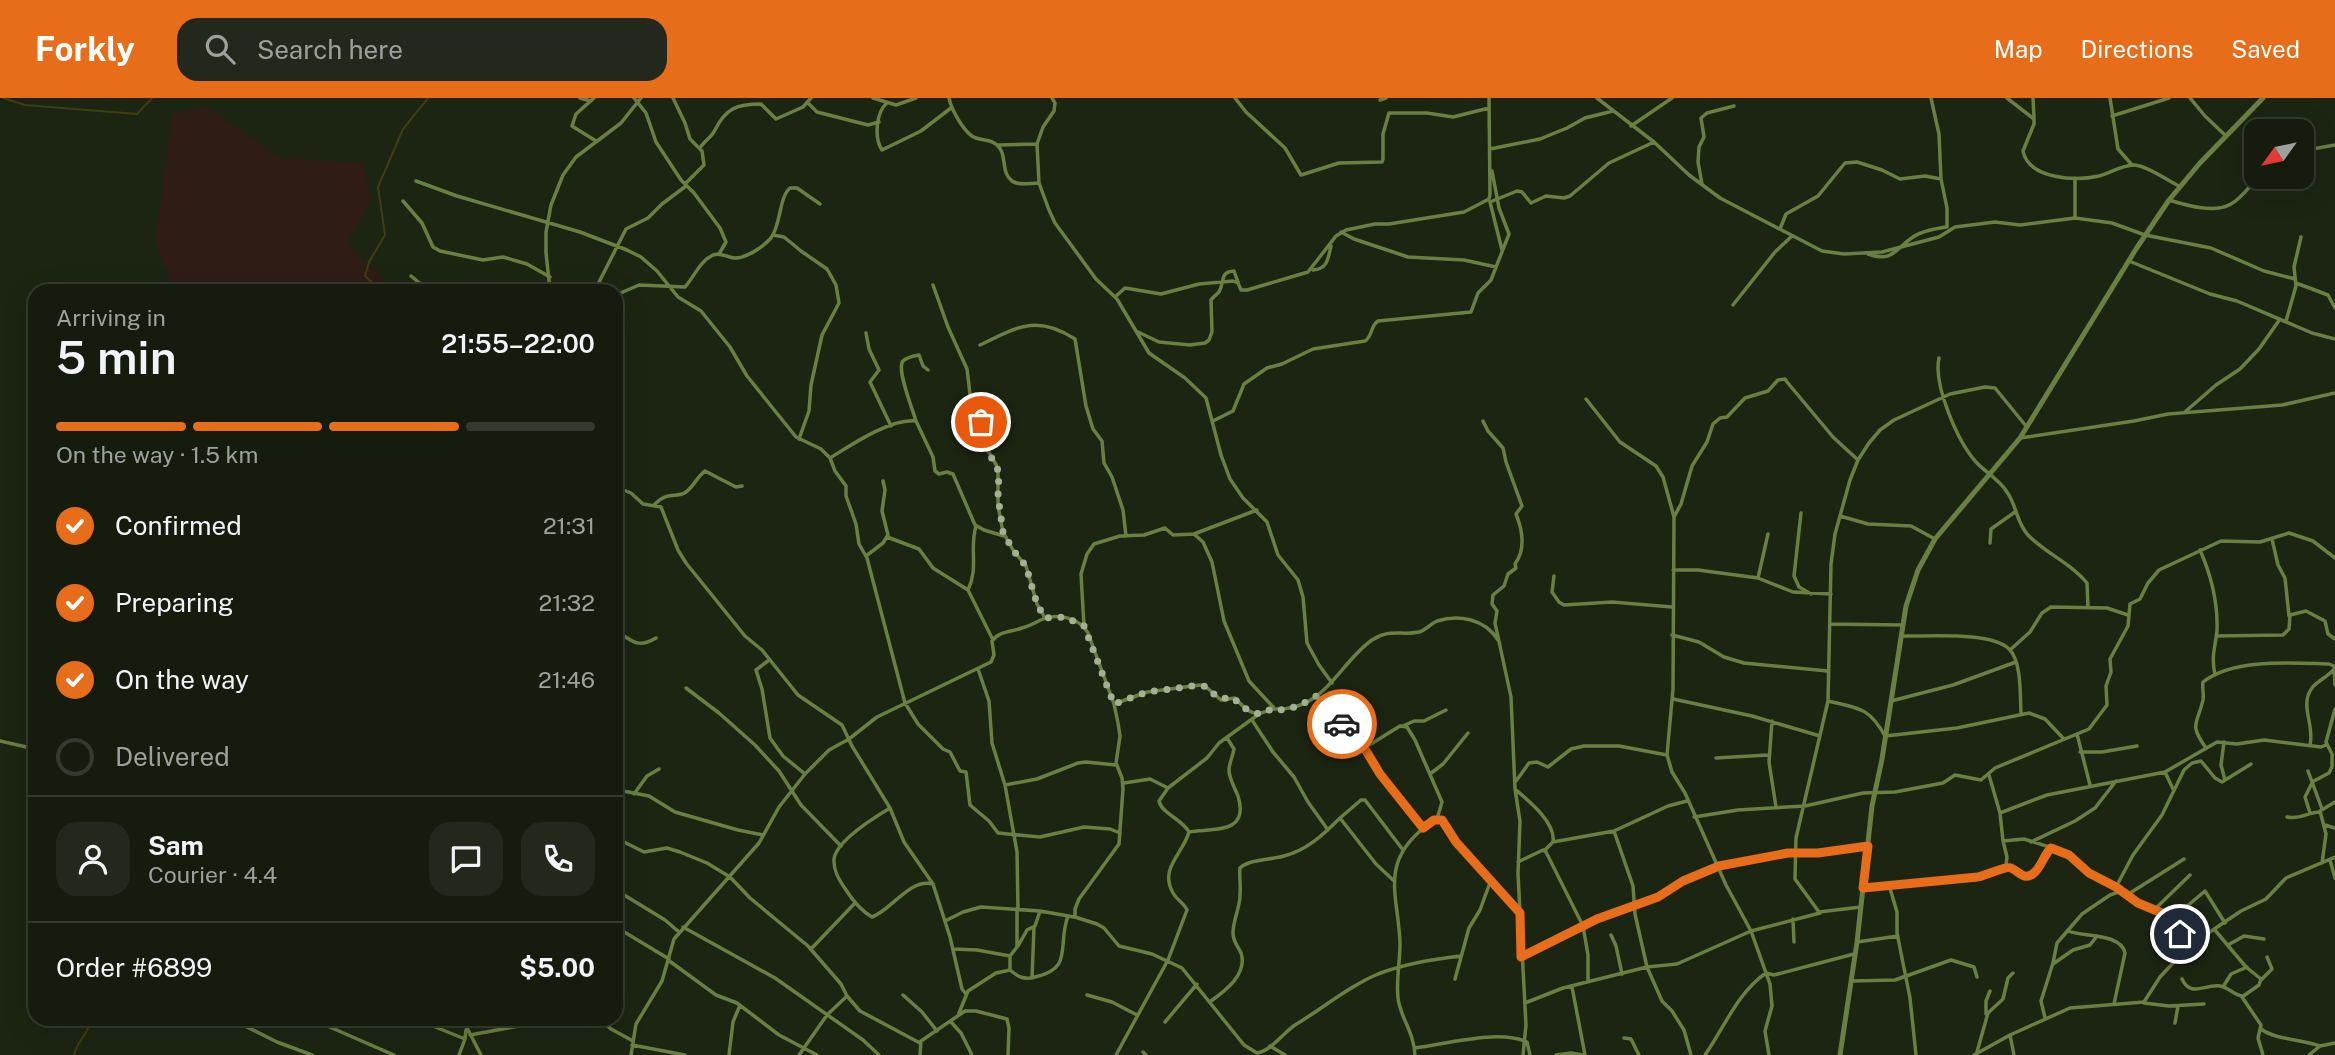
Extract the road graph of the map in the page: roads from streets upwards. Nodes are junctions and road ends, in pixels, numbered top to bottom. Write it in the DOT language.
graph roads {
  1 [pos="580,98"];
  2 [pos="634,98"];
  3 [pos="673,98"];
  4 [pos="811,98"];
  5 [pos="873,98"];
  6 [pos="916,98"];
  7 [pos="949,98"];
  8 [pos="1052,98"];
  9 [pos="1236,98"];
  10 [pos="1386,98"];
  11 [pos="1489,98"];
  12 [pos="1597,98"];
  13 [pos="1672,98"];
  14 [pos="1931,98"];
  15 [pos="2007,98"];
  16 [pos="2033,98"];
  17 [pos="2110,98"];
  18 [pos="2169,98"];
  19 [pos="2190,98"];
  20 [pos="2263,98"];
  21 [pos="592,99"];
  22 [pos="639,100"];
  23 [pos="1380,100"];
  24 [pos="807,103"];
  25 [pos="887,103"];
  26 [pos="1734,106"];
  27 [pos="951,108"];
  28 [pos="1489,108"];
  29 [pos="1613,111"];
  30 [pos="2112,116"];
  31 [pos="2034,119"];
  32 [pos="879,122"];
  33 [pos="1632,126"];
  34 [pos="2226,136"];
  35 [pos="596,141"];
  36 [pos="1654,142"];
  37 [pos="1037,144"];
  38 [pos="998,145"];
  39 [pos="2335,145"];
  40 [pos="700,148"];
  41 [pos="1490,149"];
  42 [pos="2314,149"];
  43 [pos="2132,165"];
  44 [pos="1490,166"];
  45 [pos="2075,178"];
  46 [pos="1941,179"];
  47 [pos="416,181"];
  48 [pos="1039,183"];
  49 [pos="686,185"];
  50 [pos="1702,186"];
  51 [pos="2179,186"];
  52 [pos="2247,189"];
  53 [pos="1497,198"];
  54 [pos="1490,200"];
  55 [pos="2169,200"];
  56 [pos="404,201"];
  57 [pos="820,204"];
  58 [pos="2075,218"];
  59 [pos="547,222"];
  60 [pos="1947,227"];
  61 [pos="1955,228"];
  62 [pos="1780,229"];
  63 [pos="1341,232"];
  64 [pos="773,234"];
  65 [pos="2145,235"];
  66 [pos="1792,236"];
  67 [pos="2301,237"];
  68 [pos="1333,241"];
  69 [pos="619,247"];
  70 [pos="1901,247"];
  71 [pos="1502,250"];
  72 [pos="719,254"];
  73 [pos="2129,261"];
  74 [pos="1496,267"];
  75 [pos="1311,270"];
  76 [pos="411,276"];
  77 [pos="550,277"];
  78 [pos="2296,281"];
  79 [pos="1221,282"];
  80 [pos="1238,282"];
  81 [pos="421,284"];
  82 [pos="550,284"];
  83 [pos="598,284"];
  84 [pos="933,285"];
  85 [pos="669,287"];
  86 [pos="623,292"];
  87 [pos="1115,297"];
  88 [pos="1733,305"];
  89 [pos="2335,309"];
  90 [pos="2280,319"];
  91 [pos="2286,321"];
  92 [pos="1136,331"];
  93 [pos="866,333"];
  94 [pos="2335,339"];
  95 [pos="980,345"];
  96 [pos="1939,358"];
  97 [pos="928,370"];
  98 [pos="2335,393"];
  99 [pos="1942,397"];
  100 [pos="1586,399"];
  101 [pos="2185,412"];
  102 [pos="916,421"];
  103 [pos="1213,421"];
  104 [pos="1483,421"];
  105 [pos="891,426"];
  106 [pos="2027,427"];
  107 [pos="2020,438"];
  108 [pos="799,439"];
  109 [pos="830,458"];
  110 [pos="1857,460"];
  111 [pos="1991,474"];
  112 [pos="883,481"];
  113 [pos="742,486"];
  114 [pos="623,490"];
  115 [pos="655,504"];
  116 [pos="1257,510"];
  117 [pos="2015,512"];
  118 [pos="1801,513"];
  119 [pos="1840,516"];
  120 [pos="1674,517"];
  121 [pos="976,526"];
  122 [pos="1194,534"];
  123 [pos="1768,534"];
  124 [pos="1005,536"];
  125 [pos="1126,536"];
  126 [pos="887,537"];
  127 [pos="2272,538"];
  128 [pos="1935,539"];
  129 [pos="1990,543"];
  130 [pos="2200,550"];
  131 [pos="866,556"];
  132 [pos="2335,558"];
  133 [pos="1672,570"];
  134 [pos="1554,576"];
  135 [pos="1758,578"];
  136 [pos="968,590"];
  137 [pos="1831,594"];
  138 [pos="1813,595"];
  139 [pos="1672,607"];
  140 [pos="2088,608"];
  141 [pos="2128,615"];
  142 [pos="1045,618"];
  143 [pos="2289,618"];
  144 [pos="1830,624"];
  145 [pos="1903,625"];
  146 [pos="1084,626"];
  147 [pos="623,635"];
  148 [pos="1672,635"];
  149 [pos="1902,636"];
  150 [pos="2216,636"];
  151 [pos="656,638"];
  152 [pos="992,638"];
  153 [pos="2335,639"];
  154 [pos="1501,645"];
  155 [pos="2010,650"];
  156 [pos="769,660"];
  157 [pos="2016,662"];
  158 [pos="978,669"];
  159 [pos="2334,669"];
  160 [pos="1828,671"];
  161 [pos="2215,675"];
  162 [pos="1332,683"];
  163 [pos="2335,685"];
  164 [pos="686,688"];
  165 [pos="1318,695"];
  166 [pos="1672,699"];
  167 [pos="1828,701"];
  168 [pos="1891,701"];
  169 [pos="905,703"];
  170 [pos="1114,704"];
  171 [pos="1274,708"];
  172 [pos="2335,709"];
  173 [pos="1446,710"];
  174 [pos="1259,714"];
  175 [pos="2021,714"];
  176 [pos="1252,720"];
  177 [pos="1772,721"];
  178 [pos="1403,726"];
  179 [pos="1468,733"];
  180 [pos="2077,734"];
  181 [pos="1820,736"];
  182 [pos="1885,736"];
  183 [pos="1227,738"];
  184 [pos="2063,738"];
  185 [pos="849,739"];
  186 [pos="0,741"];
  187 [pos="2224,742"];
  188 [pos="2310,745"];
  189 [pos="2326,745"];
  190 [pos="2137,746"];
  191 [pos="28,747"];
  192 [pos="1365,748"];
  193 [pos="2206,748"];
  194 [pos="2080,752"];
  195 [pos="1667,755"];
  196 [pos="1768,755"];
  197 [pos="1716,758"];
  198 [pos="2251,764"];
  199 [pos="1116,765"];
  200 [pos="659,769"];
  201 [pos="2308,771"];
  202 [pos="2165,772"];
  203 [pos="805,774"];
  204 [pos="1430,774"];
  205 [pos="1989,775"];
  206 [pos="2225,780"];
  207 [pos="2116,781"];
  208 [pos="1515,782"];
  209 [pos="2312,782"];
  210 [pos="1123,783"];
  211 [pos="1005,785"];
  212 [pos="2090,785"];
  213 [pos="1168,788"];
  214 [pos="1515,789"];
  215 [pos="623,790"];
  216 [pos="2174,790"];
  217 [pos="792,791"];
  218 [pos="1875,792"];
  219 [pos="634,794"];
  220 [pos="1688,801"];
  221 [pos="2335,802"];
  222 [pos="1805,806"];
  223 [pos="1776,807"];
  224 [pos="890,808"];
  225 [pos="2321,810"];
  226 [pos="2000,813"];
  227 [pos="2310,813"];
  228 [pos="1694,817"];
  229 [pos="2287,817"];
  230 [pos="1340,818"];
  231 [pos="1437,819"];
  232 [pos="2325,825"];
  233 [pos="1423,828"];
  234 [pos="2335,828"];
  235 [pos="1328,830"];
  236 [pos="1614,831"];
  237 [pos="1189,832"];
  238 [pos="1120,833"];
  239 [pos="1013,834"];
  240 [pos="763,835"];
  241 [pos="2003,841"];
  242 [pos="623,842"];
  243 [pos="1553,842"];
  244 [pos="2031,842"];
  245 [pos="841,846"];
  246 [pos="1868,846"];
  247 [pos="2051,848"];
  248 [pos="1403,850"];
  249 [pos="1545,850"];
  250 [pos="1797,853"];
  251 [pos="2335,858"];
  252 [pos="2184,859"];
  253 [pos="2330,860"];
  254 [pos="1518,862"];
  255 [pos="2322,863"];
  256 [pos="1719,866"];
  257 [pos="2004,868"];
  258 [pos="2190,875"];
  259 [pos="730,877"];
  260 [pos="2335,878"];
  261 [pos="1393,880"];
  262 [pos="1491,880"];
  263 [pos="933,884"];
  264 [pos="1889,886"];
  265 [pos="2116,887"];
  266 [pos="1863,888"];
  267 [pos="2122,891"];
  268 [pos="623,894"];
  269 [pos="2127,895"];
  270 [pos="855,903"];
  271 [pos="1634,906"];
  272 [pos="1861,907"];
  273 [pos="2155,909"];
  274 [pos="1017,910"];
  275 [pos="1040,911"];
  276 [pos="1520,913"];
  277 [pos="1822,913"];
  278 [pos="1068,916"];
  279 [pos="1074,916"];
  280 [pos="1793,919"];
  281 [pos="2172,919"];
  282 [pos="945,921"];
  283 [pos="2225,923"];
  284 [pos="1583,926"];
  285 [pos="683,927"];
  286 [pos="1034,927"];
  287 [pos="2214,929"];
  288 [pos="623,931"];
  289 [pos="1751,931"];
  290 [pos="2068,931"];
  291 [pos="679,932"];
  292 [pos="1611,935"];
  293 [pos="1898,936"];
  294 [pos="2097,936"];
  295 [pos="2264,939"];
  296 [pos="1794,942"];
  297 [pos="1857,942"];
  298 [pos="2161,944"];
  299 [pos="2228,945"];
  300 [pos="2189,946"];
  301 [pos="1017,947"];
  302 [pos="953,948"];
  303 [pos="811,949"];
  304 [pos="2180,953"];
  305 [pos="1855,954"];
  306 [pos="1010,956"];
  307 [pos="1461,956"];
  308 [pos="1521,957"];
  309 [pos="2267,957"];
  310 [pos="668,959"];
  311 [pos="1168,960"];
  312 [pos="2053,964"];
  313 [pos="1400,967"];
  314 [pos="1647,967"];
  315 [pos="2247,967"];
  316 [pos="1010,970"];
  317 [pos="1766,973"];
  318 [pos="1622,974"];
  319 [pos="2013,974"];
  320 [pos="1905,976"];
  321 [pos="1977,977"];
  322 [pos="1032,978"];
  323 [pos="1455,979"];
  324 [pos="2182,979"];
  325 [pos="1849,981"];
  326 [pos="2261,981"];
  327 [pos="1588,982"];
  328 [pos="1197,984"];
  329 [pos="1572,987"];
  330 [pos="2223,987"];
  331 [pos="1990,991"];
  332 [pos="966,994"];
  333 [pos="903,995"];
  334 [pos="1087,995"];
  335 [pos="847,996"];
  336 [pos="2243,997"];
  337 [pos="1211,1002"];
  338 [pos="1525,1003"];
  339 [pos="2114,1003"];
  340 [pos="2142,1003"];
  341 [pos="2204,1004"];
  342 [pos="740,1005"];
  343 [pos="2178,1006"];
  344 [pos="959,1014"];
  345 [pos="827,1015"];
  346 [pos="1137,1015"];
  347 [pos="1986,1016"];
  348 [pos="2045,1018"];
  349 [pos="951,1021"];
  350 [pos="1165,1022"];
  351 [pos="2175,1023"];
  352 [pos="247,1026"];
  353 [pos="327,1026"];
  354 [pos="433,1026"];
  355 [pos="519,1026"];
  356 [pos="607,1026"];
  357 [pos="467,1028"];
  358 [pos="2261,1029"];
  359 [pos="937,1031"];
  360 [pos="470,1035"];
  361 [pos="2010,1035"];
  362 [pos="1623,1038"];
  363 [pos="465,1039"];
  364 [pos="1524,1040"];
  365 [pos="633,1043"];
  366 [pos="920,1043"];
  367 [pos="2335,1043"];
  368 [pos="1270,1046"];
  369 [pos="2320,1046"];
  370 [pos="1415,1048"];
  371 [pos="803,1049"];
  372 [pos="1259,1054"];
  373 [pos="1975,1054"];
  374 [pos="312,1055"];
  375 [pos="394,1055"];
  376 [pos="458,1055"];
  377 [pos="481,1055"];
  378 [pos="631,1055"];
  379 [pos="685,1055"];
  380 [pos="729,1055"];
  381 [pos="799,1055"];
  382 [pos="817,1055"];
  383 [pos="878,1055"];
  384 [pos="920,1055"];
  385 [pos="972,1055"];
  386 [pos="1008,1055"];
  387 [pos="1116,1055"];
  388 [pos="1285,1055"];
  389 [pos="1415,1055"];
  390 [pos="1524,1055"];
  391 [pos="1530,1055"];
  392 [pos="1556,1055"];
  393 [pos="1584,1055"];
  394 [pos="1639,1055"];
  395 [pos="1691,1055"];
  396 [pos="1705,1055"];
  397 [pos="1769,1055"];
  398 [pos="1840,1055"];
  399 [pos="1916,1055"];
  400 [pos="2014,1055"];
  401 [pos="2263,1055"];
  402 [pos="2309,1055"];
  1 -- 21 [label="street"];
  2 -- 22 [label="street"];
  3 -- 40 [label="street"];
  4 -- 24 [label="street"];
  5 -- 25 [label="street"];
  6 -- 25 [label="street"];
  7 -- 27 [label="street"];
  8 -- 37 [label="street"];
  9 -- 28 [label="street"];
  10 -- 23 [label="street"];
  11 -- 28 [label="street"];
  12 -- 29 [label="street"];
  13 -- 33 [label="street"];
  14 -- 46 [label="street"];
  15 -- 31 [label="street"];
  16 -- 31 [label="street"];
  17 -- 30 [label="street"];
  18 -- 30 [label="street"];
  19 -- 34 [label="street"];
  20 -- 34 [label="street"];
  21 -- 35 [label="street"];
  22 -- 35 [label="street"];
  22 -- 49 [label="street"];
  24 -- 32 [label="street"];
  24 -- 40 [label="street"];
  25 -- 32 [label="street"];
  26 -- 50 [label="street"];
  27 -- 32 [label="street"];
  27 -- 38 [label="street"];
  28 -- 41 [label="street"];
  29 -- 33 [label="street"];
  29 -- 41 [label="street"];
  30 -- 43 [label="street"];
  31 -- 45 [label="street"];
  33 -- 36 [label="street"];
  34 -- 51 [label="street"];
  35 -- 59 [label="street"];
  36 -- 50 [label="street"];
  36 -- 53 [label="street"];
  37 -- 38 [label="street"];
  37 -- 48 [label="street"];
  38 -- 48 [label="street"];
  39 -- 42 [label="street"];
  40 -- 49 [label="street"];
  41 -- 44 [label="street"];
  43 -- 45 [label="street"];
  43 -- 51 [label="street"];
  44 -- 53 [label="street"];
  44 -- 54 [label="street"];
  45 -- 58 [label="street"];
  46 -- 60 [label="street"];
  46 -- 62 [label="street"];
  47 -- 59 [label="street"];
  48 -- 87 [label="street"];
  49 -- 69 [label="street"];
  49 -- 72 [label="street"];
  50 -- 62 [label="street"];
  51 -- 55 [label="street"];
  52 -- 55 [label="street"];
  53 -- 54 [label="street"];
  53 -- 71 [label="street"];
  54 -- 63 [label="street"];
  54 -- 71 [label="street"];
  55 -- 65 [label="street"];
  56 -- 77 [label="street"];
  57 -- 64 [label="street"];
  58 -- 61 [label="street"];
  58 -- 65 [label="street"];
  59 -- 69 [label="street"];
  59 -- 77 [label="street"];
  60 -- 61 [label="street"];
  60 -- 70 [label="street"];
  61 -- 70 [label="street"];
  62 -- 66 [label="street"];
  63 -- 68 [label="street"];
  63 -- 74 [label="street"];
  64 -- 72 [label="street"];
  64 -- 108 [label="street"];
  65 -- 73 [label="street"];
  65 -- 78 [label="street"];
  66 -- 70 [label="street"];
  66 -- 88 [label="street"];
  67 -- 78 [label="street"];
  68 -- 75 [label="street"];
  68 -- 75 [label="street"];
  69 -- 83 [label="street"];
  69 -- 85 [label="street"];
  71 -- 74 [label="street"];
  72 -- 85 [label="street"];
  73 -- 90 [label="street"];
  73 -- 106 [label="street"];
  74 -- 103 [label="street"];
  75 -- 80 [label="street"];
  76 -- 81 [label="street"];
  77 -- 82 [label="street"];
  78 -- 89 [label="street"];
  78 -- 91 [label="street"];
  79 -- 80 [label="street"];
  79 -- 80 [label="street"];
  79 -- 87 [label="street"];
  79 -- 92 [label="street"];
  84 -- 124 [label="street"];
  85 -- 86 [label="street"];
  85 -- 108 [label="street"];
  87 -- 92 [label="street"];
  90 -- 91 [label="street"];
  90 -- 101 [label="street"];
  91 -- 94 [label="street"];
  92 -- 103 [label="street"];
  93 -- 105 [label="street"];
  95 -- 125 [label="street"];
  96 -- 99 [label="street"];
  97 -- 102 [label="street"];
  98 -- 101 [label="street"];
  99 -- 106 [label="street"];
  99 -- 110 [label="street"];
  99 -- 111 [label="street"];
  100 -- 120 [label="street"];
  101 -- 107 [label="street"];
  102 -- 105 [label="street"];
  102 -- 121 [label="street"];
  103 -- 116 [label="street"];
  104 -- 154 [label="street"];
  105 -- 109 [label="street"];
  106 -- 107 [label="street"];
  107 -- 111 [label="street"];
  108 -- 109 [label="street"];
  109 -- 131 [label="street"];
  110 -- 119 [label="street"];
  110 -- 120 [label="street"];
  111 -- 117 [label="street"];
  111 -- 128 [label="street"];
  112 -- 126 [label="street"];
  113 -- 115 [label="street"];
  114 -- 115 [label="street"];
  115 -- 156 [label="street"];
  116 -- 122 [label="street"];
  116 -- 162 [label="street"];
  117 -- 129 [label="street"];
  117 -- 140 [label="street"];
  118 -- 138 [label="street"];
  119 -- 128 [label="street"];
  119 -- 137 [label="street"];
  120 -- 133 [label="street"];
  121 -- 124 [label="street"];
  121 -- 136 [label="street"];
  122 -- 125 [label="street"];
  122 -- 171 [label="street"];
  123 -- 135 [label="street"];
  124 -- 142 [label="street"];
  125 -- 146 [label="street"];
  126 -- 131 [label="street"];
  126 -- 136 [label="street"];
  127 -- 130 [label="street"];
  127 -- 132 [label="street"];
  127 -- 143 [label="street"];
  128 -- 145 [label="street"];
  130 -- 141 [label="street"];
  130 -- 150 [label="street"];
  131 -- 169 [label="street"];
  133 -- 135 [label="street"];
  133 -- 139 [label="street"];
  134 -- 139 [label="street"];
  135 -- 138 [label="street"];
  136 -- 152 [label="street"];
  137 -- 138 [label="street"];
  137 -- 144 [label="street"];
  139 -- 148 [label="street"];
  140 -- 141 [label="street"];
  140 -- 155 [label="street"];
  141 -- 180 [label="street"];
  142 -- 146 [label="street"];
  142 -- 152 [label="street"];
  143 -- 150 [label="street"];
  143 -- 153 [label="street"];
  144 -- 145 [label="street"];
  144 -- 160 [label="street"];
  145 -- 149 [label="street"];
  146 -- 170 [label="street"];
  147 -- 151 [label="street"];
  148 -- 160 [label="street"];
  148 -- 166 [label="street"];
  149 -- 155 [label="street"];
  149 -- 168 [label="street"];
  150 -- 161 [label="street"];
  152 -- 158 [label="street"];
  154 -- 162 [label="street"];
  154 -- 208 [label="street"];
  155 -- 157 [label="street"];
  156 -- 185 [label="street"];
  156 -- 203 [label="street"];
  157 -- 168 [label="street"];
  157 -- 175 [label="street"];
  158 -- 169 [label="street"];
  158 -- 211 [label="street"];
  159 -- 161 [label="street"];
  159 -- 163 [label="street"];
  159 -- 188 [label="street"];
  160 -- 167 [label="street"];
  161 -- 193 [label="street"];
  162 -- 165 [label="street"];
  164 -- 217 [label="street"];
  165 -- 171 [label="street"];
  165 -- 192 [label="street"];
  166 -- 177 [label="street"];
  166 -- 195 [label="street"];
  167 -- 181 [label="street"];
  167 -- 182 [label="street"];
  168 -- 182 [label="street"];
  169 -- 185 [label="street"];
  169 -- 239 [label="street"];
  170 -- 174 [label="street"];
  170 -- 199 [label="street"];
  171 -- 174 [label="street"];
  172 -- 189 [label="street"];
  173 -- 178 [label="street"];
  174 -- 176 [label="street"];
  175 -- 182 [label="street"];
  175 -- 184 [label="street"];
  176 -- 183 [label="street"];
  176 -- 235 [label="street"];
  177 -- 181 [label="street"];
  177 -- 196 [label="street"];
  178 -- 192 [label="street"];
  178 -- 204 [label="street"];
  179 -- 204 [label="street"];
  180 -- 184 [label="street"];
  180 -- 194 [label="street"];
  181 -- 222 [label="street"];
  182 -- 218 [label="street"];
  183 -- 213 [label="street"];
  183 -- 237 [label="street"];
  184 -- 205 [label="street"];
  185 -- 203 [label="street"];
  185 -- 224 [label="street"];
  186 -- 191 [label="street"];
  187 -- 188 [label="street"];
  187 -- 193 [label="street"];
  187 -- 206 [label="street"];
  188 -- 189 [label="street"];
  189 -- 209 [label="street"];
  190 -- 194 [label="street"];
  192 -- 233 [label="street"];
  193 -- 202 [label="street"];
  194 -- 212 [label="street"];
  195 -- 208 [label="street"];
  195 -- 220 [label="street"];
  196 -- 197 [label="street"];
  196 -- 223 [label="street"];
  198 -- 206 [label="street"];
  199 -- 210 [label="street"];
  199 -- 211 [label="street"];
  200 -- 219 [label="street"];
  201 -- 209 [label="street"];
  202 -- 207 [label="street"];
  202 -- 216 [label="street"];
  203 -- 217 [label="street"];
  204 -- 231 [label="street"];
  205 -- 218 [label="street"];
  205 -- 226 [label="street"];
  206 -- 216 [label="street"];
  207 -- 212 [label="street"];
  207 -- 244 [label="street"];
  208 -- 214 [label="street"];
  209 -- 225 [label="street"];
  209 -- 227 [label="street"];
  210 -- 213 [label="street"];
  210 -- 238 [label="street"];
  211 -- 239 [label="street"];
  212 -- 226 [label="street"];
  213 -- 237 [label="street"];
  214 -- 243 [label="street"];
  214 -- 254 [label="street"];
  215 -- 219 [label="street"];
  216 -- 265 [label="street"];
  217 -- 240 [label="street"];
  217 -- 245 [label="street"];
  218 -- 222 [label="street"];
  218 -- 246 [label="street"];
  219 -- 240 [label="street"];
  220 -- 228 [label="street"];
  220 -- 236 [label="street"];
  221 -- 225 [label="street"];
  222 -- 223 [label="street"];
  222 -- 250 [label="street"];
  223 -- 228 [label="street"];
  224 -- 245 [label="street"];
  224 -- 263 [label="street"];
  225 -- 227 [label="street"];
  225 -- 232 [label="street"];
  226 -- 241 [label="street"];
  227 -- 229 [label="street"];
  228 -- 256 [label="street"];
  230 -- 235 [label="street"];
  230 -- 248 [label="street"];
  230 -- 261 [label="street"];
  231 -- 233 [label="street"];
  231 -- 262 [label="street"];
  232 -- 234 [label="street"];
  232 -- 255 [label="street"];
  233 -- 248 [label="street"];
  235 -- 337 [label="street"];
  236 -- 243 [label="street"];
  236 -- 271 [label="street"];
  237 -- 311 [label="street"];
  238 -- 239 [label="street"];
  238 -- 279 [label="street"];
  239 -- 274 [label="street"];
  240 -- 259 [label="street"];
  241 -- 244 [label="street"];
  241 -- 257 [label="street"];
  242 -- 259 [label="street"];
  243 -- 249 [label="street"];
  244 -- 247 [label="street"];
  245 -- 270 [label="street"];
  246 -- 250 [label="street"];
  246 -- 266 [label="street"];
  247 -- 257 [label="street"];
  247 -- 265 [label="street"];
  248 -- 261 [label="street"];
  249 -- 254 [label="street"];
  249 -- 284 [label="street"];
  250 -- 256 [label="street"];
  250 -- 277 [label="street"];
  251 -- 253 [label="street"];
  252 -- 269 [label="street"];
  253 -- 255 [label="street"];
  253 -- 260 [label="street"];
  254 -- 276 [label="street"];
  255 -- 283 [label="street"];
  256 -- 271 [label="street"];
  256 -- 289 [label="street"];
  257 -- 264 [label="street"];
  258 -- 273 [label="street"];
  259 -- 285 [label="street"];
  259 -- 303 [label="street"];
  261 -- 313 [label="street"];
  262 -- 276 [label="street"];
  262 -- 307 [label="street"];
  263 -- 270 [label="street"];
  263 -- 282 [label="street"];
  264 -- 266 [label="street"];
  264 -- 293 [label="street"];
  265 -- 267 [label="street"];
  266 -- 272 [label="street"];
  267 -- 269 [label="street"];
  267 -- 290 [label="street"];
  268 -- 291 [label="street"];
  269 -- 273 [label="street"];
  270 -- 303 [label="street"];
  271 -- 284 [label="street"];
  271 -- 314 [label="street"];
  272 -- 277 [label="street"];
  272 -- 297 [label="street"];
  273 -- 281 [label="street"];
  274 -- 275 [label="street"];
  274 -- 282 [label="street"];
  274 -- 301 [label="street"];
  275 -- 278 [label="street"];
  275 -- 286 [label="street"];
  276 -- 308 [label="street"];
  277 -- 280 [label="street"];
  278 -- 279 [label="street"];
  278 -- 322 [label="street"];
  279 -- 311 [label="street"];
  280 -- 289 [label="street"];
  280 -- 296 [label="street"];
  281 -- 283 [label="street"];
  281 -- 300 [label="street"];
  282 -- 302 [label="street"];
  283 -- 287 [label="street"];
  284 -- 308 [label="street"];
  284 -- 327 [label="street"];
  285 -- 291 [label="street"];
  285 -- 345 [label="street"];
  286 -- 301 [label="street"];
  286 -- 322 [label="street"];
  287 -- 299 [label="street"];
  287 -- 300 [label="street"];
  288 -- 310 [label="street"];
  289 -- 314 [label="street"];
  289 -- 317 [label="street"];
  290 -- 294 [label="street"];
  290 -- 312 [label="street"];
  291 -- 310 [label="street"];
  292 -- 318 [label="street"];
  293 -- 297 [label="street"];
  293 -- 320 [label="street"];
  294 -- 312 [label="street"];
  294 -- 339 [label="street"];
  295 -- 299 [label="street"];
  297 -- 305 [label="street"];
  298 -- 304 [label="street"];
  299 -- 315 [label="street"];
  300 -- 304 [label="street"];
  301 -- 306 [label="street"];
  302 -- 306 [label="street"];
  302 -- 332 [label="street"];
  303 -- 335 [label="street"];
  304 -- 340 [label="street"];
  305 -- 317 [label="street"];
  305 -- 325 [label="street"];
  306 -- 316 [label="street"];
  307 -- 313 [label="street"];
  307 -- 323 [label="street"];
  308 -- 338 [label="street"];
  309 -- 326 [label="street"];
  310 -- 342 [label="street"];
  310 -- 365 [label="street"];
  311 -- 328 [label="street"];
  311 -- 346 [label="street"];
  312 -- 348 [label="street"];
  313 -- 368 [label="street"];
  313 -- 370 [label="street"];
  314 -- 318 [label="street"];
  314 -- 395 [label="street"];
  315 -- 326 [label="street"];
  315 -- 330 [label="street"];
  316 -- 322 [label="street"];
  316 -- 332 [label="street"];
  317 -- 396 [label="street"];
  317 -- 397 [label="street"];
  318 -- 327 [label="street"];
  319 -- 347 [label="street"];
  320 -- 321 [label="street"];
  320 -- 325 [label="street"];
  320 -- 399 [label="street"];
  324 -- 330 [label="street"];
  325 -- 398 [label="street"];
  326 -- 336 [label="street"];
  327 -- 329 [label="street"];
  328 -- 337 [label="street"];
  328 -- 350 [label="street"];
  329 -- 338 [label="street"];
  329 -- 393 [label="street"];
  330 -- 336 [label="street"];
  331 -- 347 [label="street"];
  332 -- 344 [label="street"];
  333 -- 359 [label="street"];
  334 -- 346 [label="street"];
  335 -- 345 [label="street"];
  335 -- 366 [label="street"];
  336 -- 358 [label="street"];
  337 -- 372 [label="street"];
  338 -- 364 [label="street"];
  339 -- 340 [label="street"];
  339 -- 348 [label="street"];
  340 -- 343 [label="street"];
  341 -- 343 [label="street"];
  342 -- 371 [label="street"];
  342 -- 380 [label="street"];
  343 -- 351 [label="street"];
  344 -- 349 [label="street"];
  344 -- 386 [label="street"];
  345 -- 371 [label="street"];
  345 -- 383 [label="street"];
  346 -- 387 [label="street"];
  347 -- 373 [label="street"];
  348 -- 361 [label="street"];
  349 -- 359 [label="street"];
  349 -- 385 [label="street"];
  352 -- 374 [label="street"];
  353 -- 375 [label="street"];
  354 -- 363 [label="street"];
  355 -- 360 [label="street"];
  356 -- 365 [label="street"];
  357 -- 360 [label="street"];
  357 -- 363 [label="street"];
  358 -- 369 [label="street"];
  358 -- 401 [label="street"];
  359 -- 366 [label="street"];
  360 -- 377 [label="street"];
  361 -- 373 [label="street"];
  361 -- 400 [label="street"];
  362 -- 394 [label="street"];
  363 -- 376 [label="street"];
  364 -- 370 [label="street"];
  364 -- 390 [label="street"];
  364 -- 391 [label="street"];
  365 -- 378 [label="street"];
  365 -- 379 [label="street"];
  366 -- 384 [label="street"];
  367 -- 369 [label="street"];
  368 -- 372 [label="street"];
  368 -- 388 [label="street"];
  369 -- 402 [label="street"];
  370 -- 389 [label="street"];
  371 -- 381 [label="street"];
  371 -- 382 [label="street"];
  392 -- 393 [label="street"];
}
